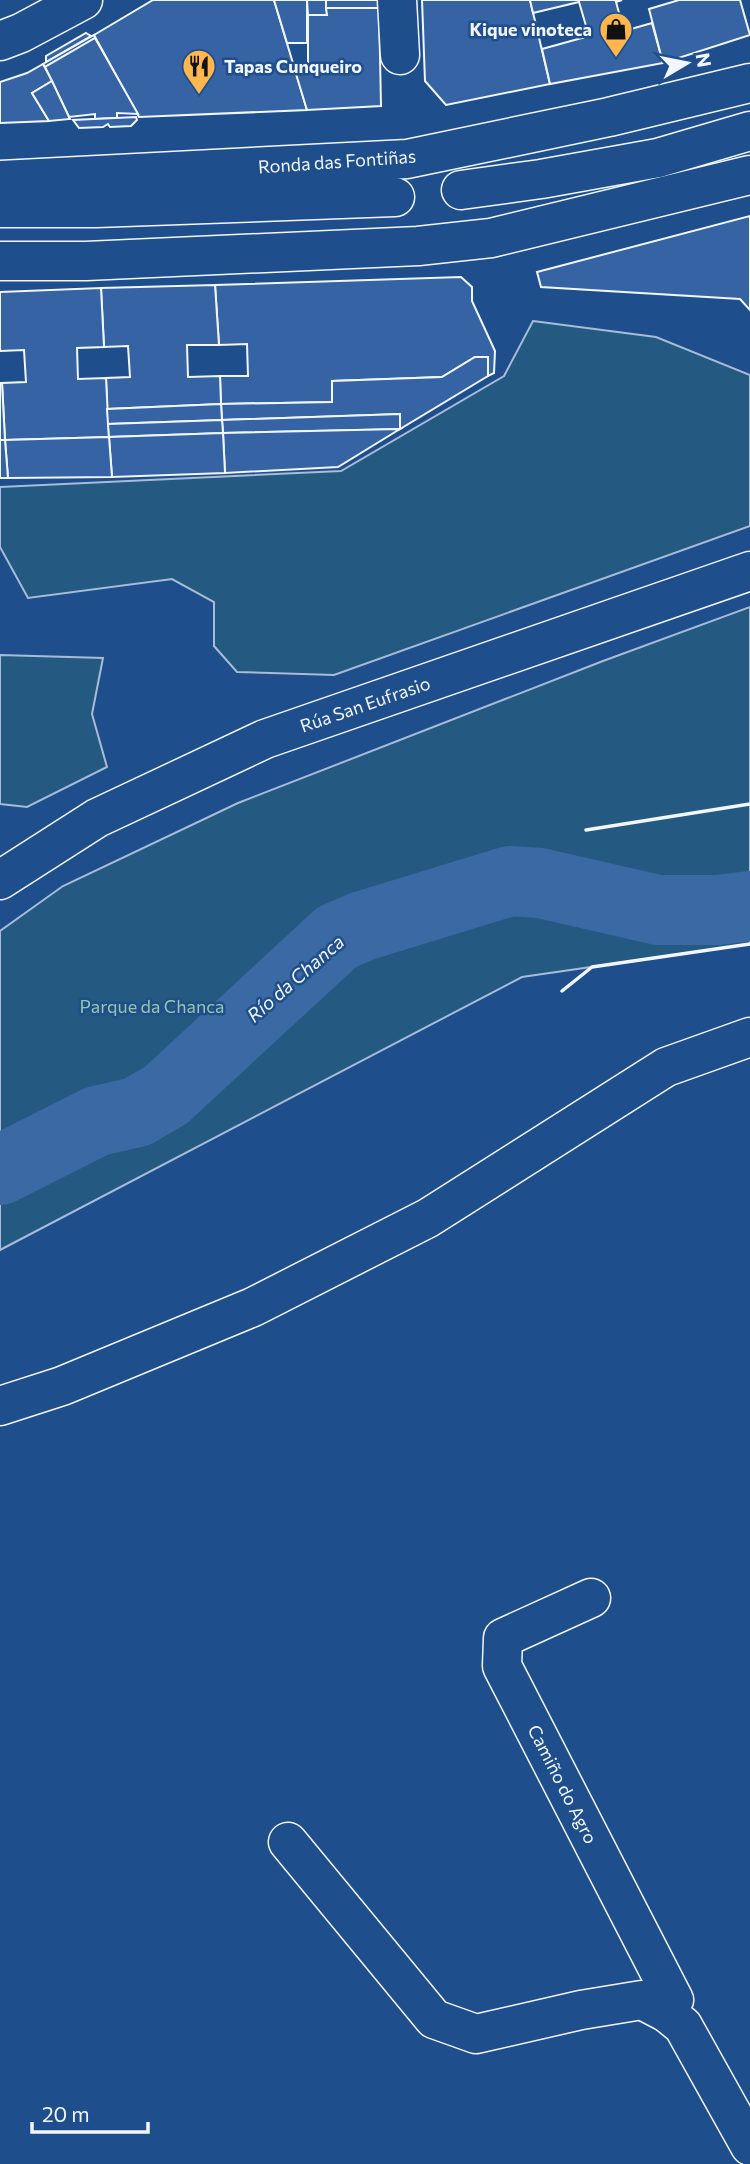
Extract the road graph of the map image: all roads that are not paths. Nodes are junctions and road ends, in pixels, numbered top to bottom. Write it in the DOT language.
graph roads {
  1 [pos="83,0"];
  2 [pos="397,0"];
  3 [pos="0,41"];
  4 [pos="400,55"];
  5 [pos="750,83"];
  6 [pos="750,131"];
  7 [pos="407,159"];
  8 [pos="750,175"];
  9 [pos="0,180"];
  10 [pos="461,190"];
  11 [pos="395,197"];
  12 [pos="0,208"];
  13 [pos="418,246"];
  14 [pos="0,261"];
  15 [pos="750,571"];
  16 [pos="0,880"];
  17 [pos="750,1037"];
  18 [pos="0,1406"];
  19 [pos="591,1598"];
  20 [pos="288,1842"];
  21 [pos="667,2013"];
  22 [pos="750,2146"];
  1 -- 3 [label="street"];
  2 -- 4 [label="street"];
  5 -- 7 [label="street, Ronda das Fontiñas"];
  6 -- 10 [label="street"];
  7 -- 9 [label="street, Ronda das Fontiñas"];
  7 -- 13 [label="street"];
  8 -- 13 [label="street"];
  11 -- 12 [label="street"];
  13 -- 14 [label="street"];
  15 -- 16 [label="street, Rúa San Eufrasio"];
  17 -- 18 [label="street"];
  19 -- 21 [label="street, Camiño do Agro"];
  20 -- 21 [label="street"];
  21 -- 22 [label="street"];
}
